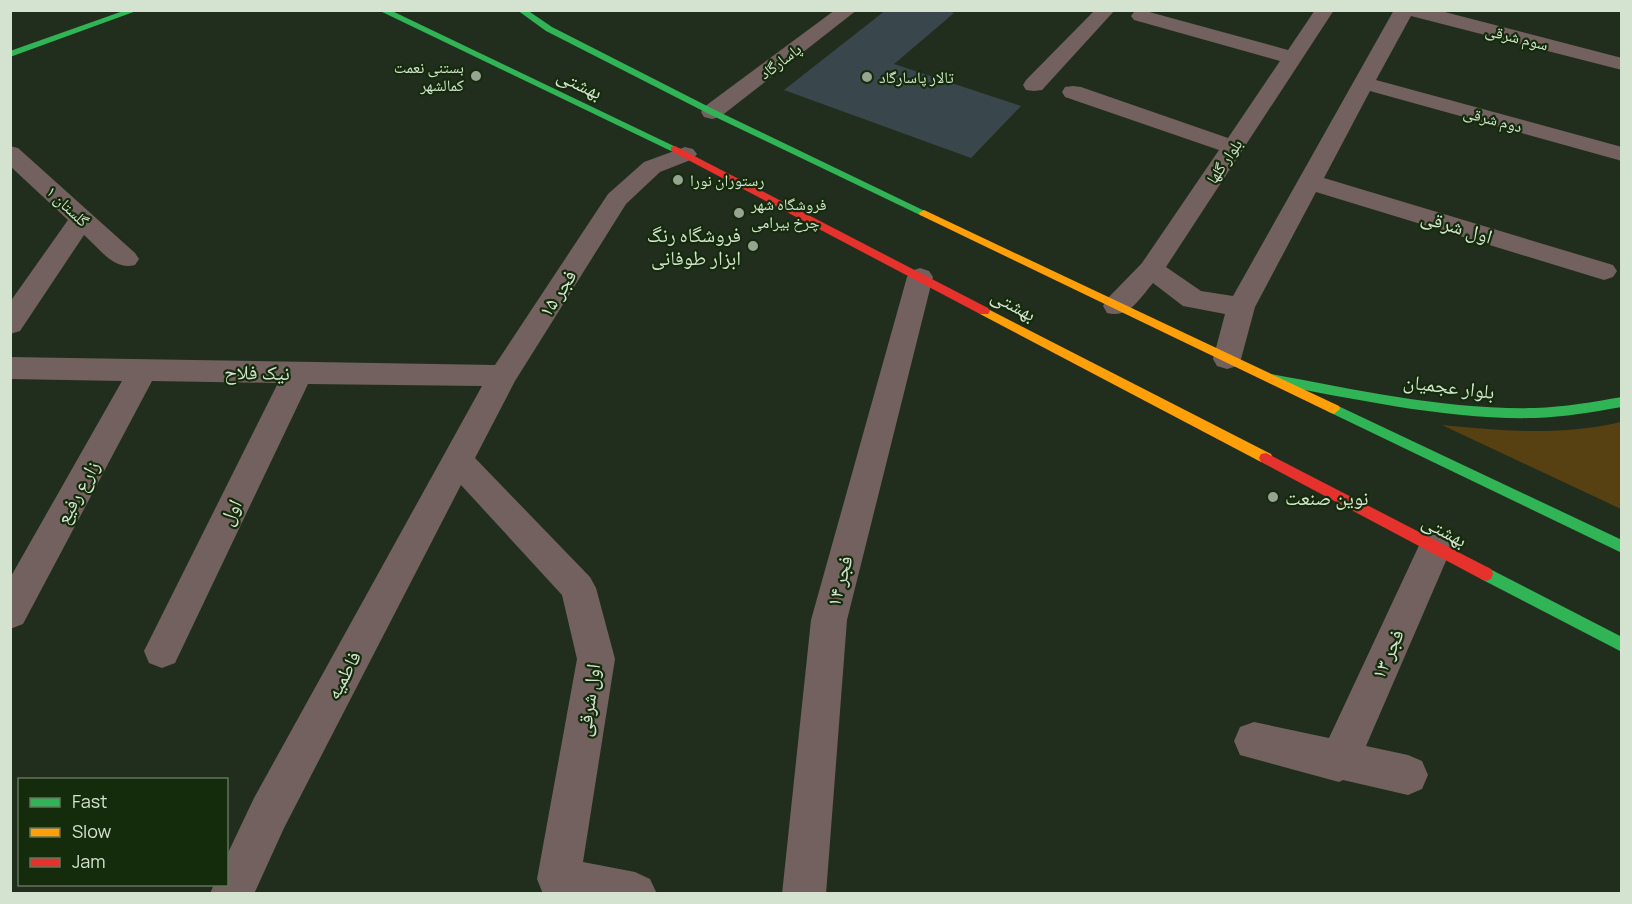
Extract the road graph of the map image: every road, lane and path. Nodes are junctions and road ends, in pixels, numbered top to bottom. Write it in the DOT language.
graph roads {
  1 [pos="135,10"];
  2 [pos="382,10"];
  3 [pos="406,10"];
  4 [pos="521,10"];
  5 [pos="540,10"];
  6 [pos="848,10"];
  7 [pos="1106,10"];
  8 [pos="1325,10"];
  9 [pos="1404,10"];
  10 [pos="1412,10"];
  11 [pos="1141,16"];
  12 [pos="412,26"];
  13 [pos="549,29"];
  14 [pos="10,54"];
  15 [pos="1293,58"];
  16 [pos="1622,64"];
  17 [pos="1364,83"];
  18 [pos="1034,85"];
  19 [pos="1073,93"];
  20 [pos="712,112"];
  21 [pos="1233,147"];
  22 [pos="10,153"];
  23 [pos="685,154"];
  24 [pos="1622,154"];
  25 [pos="1310,182"];
  26 [pos="82,219"];
  27 [pos="126,259"];
  28 [pos="1151,269"];
  29 [pos="1604,271"];
  30 [pos="920,277"];
  31 [pos="1117,306"];
  32 [pos="1241,307"];
  33 [pos="10,324"];
  34 [pos="1227,359"];
  35 [pos="10,368"];
  36 [pos="143,370"];
  37 [pos="298,373"];
  38 [pos="503,376"];
  39 [pos="1271,379"];
  40 [pos="1622,402"];
  41 [pos="458,460"];
  42 [pos="1435,547"];
  43 [pos="1622,547"];
  44 [pos="10,613"];
  45 [pos="1622,645"];
  46 [pos="162,651"];
  47 [pos="1254,741"];
  48 [pos="1339,762"];
  49 [pos="1408,775"];
  50 [pos="232,894"];
  51 [pos="635,894"];
  52 [pos="804,894"];
  1 -- 14 [label="main road"];
  2 -- 12 [label="main road, بهشتی"];
  3 -- 12 [label="main road"];
  4 -- 13 [label="main road, بهشتی"];
  5 -- 13 [label="street"];
  6 -- 20 [label="street, پاسارگاد"];
  7 -- 18 [label="street"];
  8 -- 15 [label="street, بلوار گلها"];
  9 -- 17 [label="street"];
  10 -- 16 [label="street, سوم شرقی"];
  11 -- 15 [label="street"];
  12 -- 23 [label="main road, بهشتی"];
  13 -- 20 [label="main road, بهشتی"];
  15 -- 21 [label="street, بلوار گلها"];
  17 -- 24 [label="street, دوم شرقی"];
  17 -- 25 [label="street"];
  19 -- 21 [label="street"];
  20 -- 31 [label="main road, بهشتی"];
  21 -- 28 [label="street, بلوار گلها"];
  22 -- 26 [label="street, گلستان ۱"];
  23 -- 30 [label="main road, بهشتی"];
  23 -- 38 [label="street, فجر ۱۵"];
  25 -- 29 [label="street, اول شرقی"];
  25 -- 32 [label="street"];
  26 -- 27 [label="street, گلستان ۱"];
  26 -- 33 [label="street"];
  28 -- 31 [label="street, بلوار گلها"];
  28 -- 32 [label="street"];
  30 -- 42 [label="main road, بهشتی"];
  30 -- 52 [label="street, فجر ۱۴"];
  31 -- 34 [label="main road, بهشتی"];
  32 -- 34 [label="street"];
  34 -- 39 [label="main road, بهشتی"];
  35 -- 36 [label="street, نیک فلاح"];
  36 -- 37 [label="street, نیک فلاح"];
  36 -- 44 [label="street, زارع رفیع"];
  37 -- 38 [label="street, نیک فلاح"];
  37 -- 46 [label="street, اول"];
  38 -- 41 [label="street, فجر ۱۵"];
  39 -- 40 [label="main road, بلوار عجمیان"];
  39 -- 43 [label="main road, بهشتی"];
  41 -- 50 [label="street, فاطمیه"];
  41 -- 51 [label="street, اول شرقی"];
  42 -- 45 [label="main road, بهشتی"];
  42 -- 48 [label="street, فجر ۱۳"];
  47 -- 48 [label="street"];
  48 -- 49 [label="street"];
}
